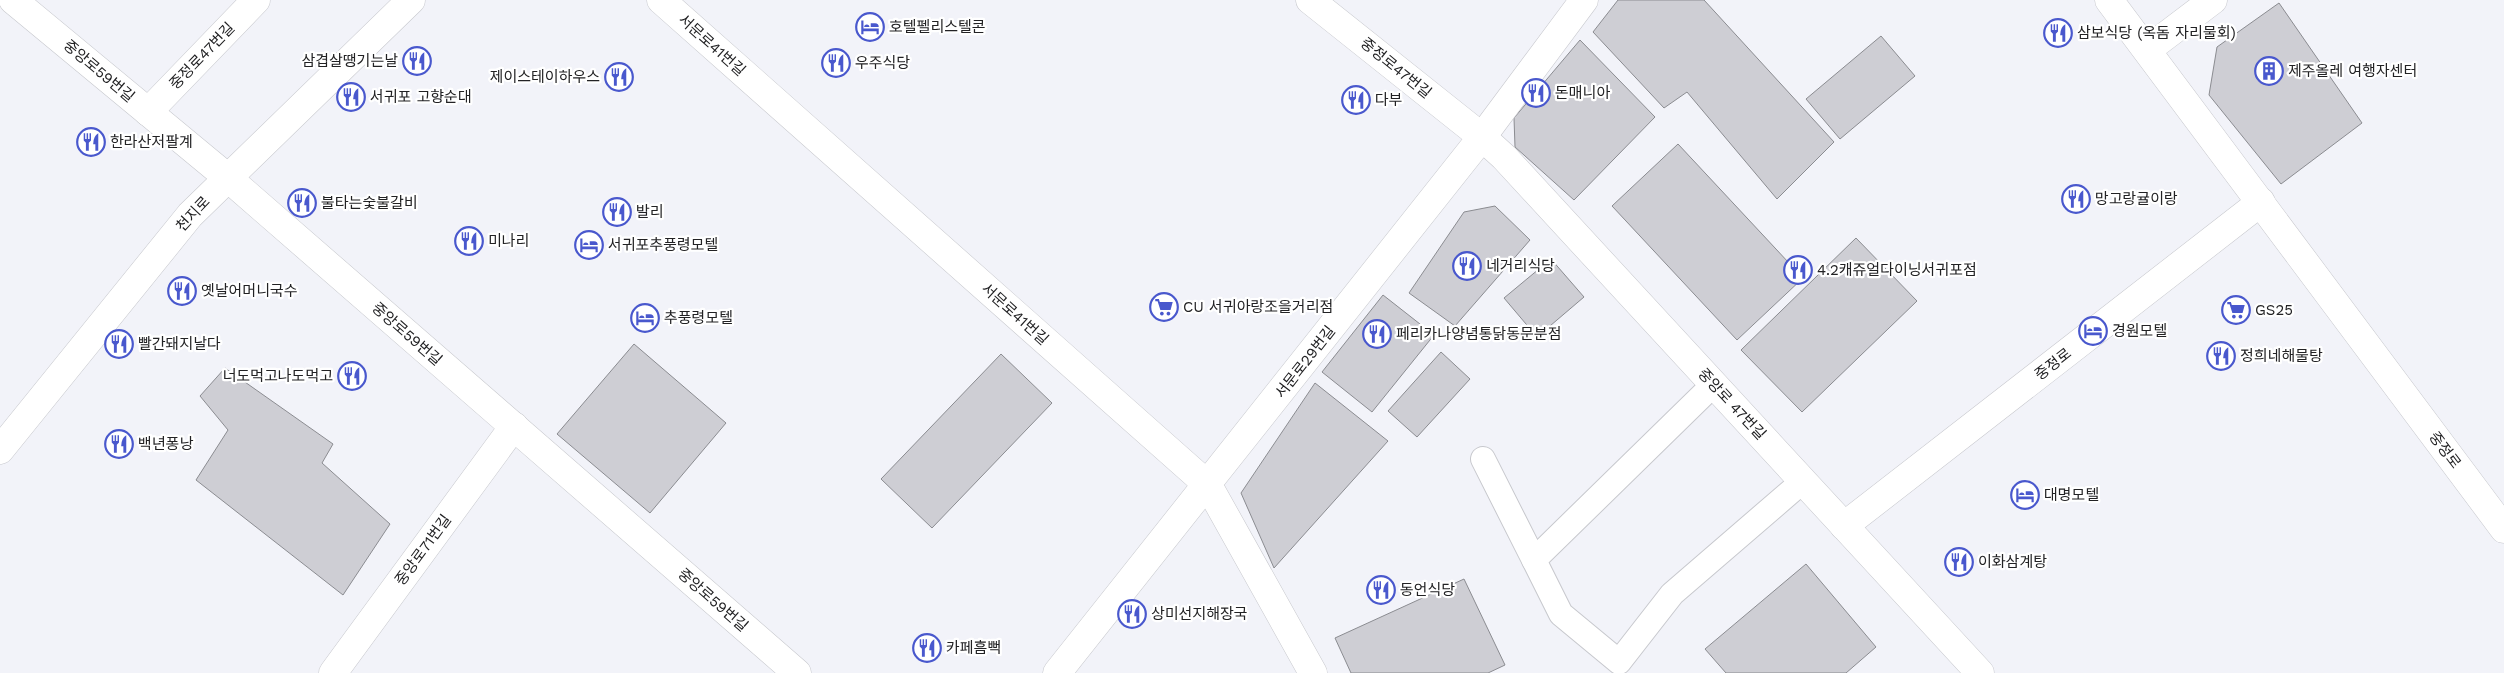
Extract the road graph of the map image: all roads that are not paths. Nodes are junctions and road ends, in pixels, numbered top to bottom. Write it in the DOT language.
graph roads {
  1 [pos="13,0"];
  2 [pos="256,0"];
  3 [pos="411,0"];
  4 [pos="661,0"];
  5 [pos="1310,0"];
  6 [pos="1584,0"];
  7 [pos="2109,0"];
  8 [pos="2213,0"];
  9 [pos="2146,50"];
  10 [pos="148,112"];
  11 [pos="1482,137"];
  12 [pos="228,178"];
  13 [pos="2262,202"];
  14 [pos="1714,384"];
  15 [pos="514,426"];
  16 [pos="0,450"];
  17 [pos="1483,460"];
  18 [pos="1803,481"];
  19 [pos="1208,485"];
  20 [pos="1844,526"];
  21 [pos="2504,529"];
  22 [pos="1534,560"];
  23 [pos="333,673"];
  24 [pos="797,673"];
  25 [pos="1057,673"];
  26 [pos="1313,673"];
  27 [pos="1980,673"];
  1 -- 10 [label="street, 중앙로59번길"];
  2 -- 10 [label="street, 중정로47번길"];
  3 -- 12 [label="street, 천지로"];
  4 -- 19 [label="street, 서문로41번길"];
  5 -- 11 [label="street, 중정로47번길"];
  6 -- 11 [label="street, 서문로29번길"];
  7 -- 9 [label="street, 중정로"];
  8 -- 9 [label="street"];
  9 -- 13 [label="street, 중정로"];
  10 -- 12 [label="street, 중앙로59번길"];
  11 -- 14 [label="street, 중앙로 47번길"];
  11 -- 19 [label="street, 서문로29번길"];
  12 -- 15 [label="street, 중앙로59번길"];
  12 -- 16 [label="street, 천지로"];
  13 -- 20 [label="street, 중정로"];
  13 -- 21 [label="street, 중정로"];
  14 -- 18 [label="street, 중앙로 47번길"];
  14 -- 22 [label="lane"];
  15 -- 23 [label="street, 중앙로71번길"];
  15 -- 24 [label="street, 중앙로59번길"];
  17 -- 22 [label="lane"];
  18 -- 20 [label="street, 중앙로 47번길"];
  18 -- 22 [label="lane"];
  19 -- 25 [label="street, 서문로29번길"];
  19 -- 26 [label="street, 서문로41번길"];
  20 -- 27 [label="street, 중앙로 47번길"];
}
